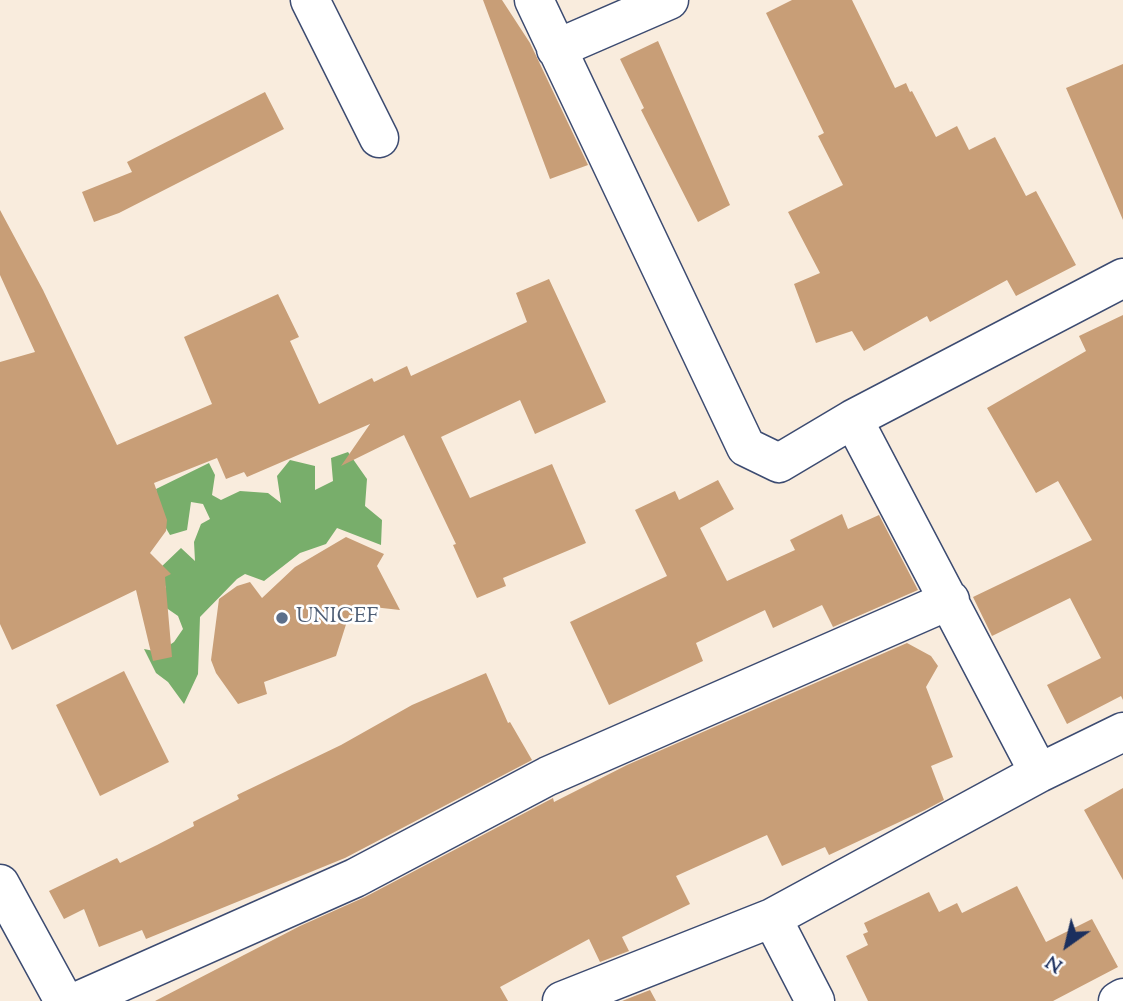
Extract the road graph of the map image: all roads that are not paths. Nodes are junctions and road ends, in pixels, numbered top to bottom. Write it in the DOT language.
graph roads {
  1 [pos="310,0"];
  2 [pos="534,0"];
  3 [pos="669,0"];
  4 [pos="556,49"];
  5 [pos="379,138"];
  6 [pos="1123,278"];
  7 [pos="853,419"];
  8 [pos="950,600"];
  9 [pos="1123,732"];
  10 [pos="1039,774"];
  11 [pos="0,884"];
  12 [pos="772,918"];
  13 [pos="1123,998"];
  14 [pos="64,1001"];
  15 [pos="78,1001"];
  16 [pos="562,1001"];
  17 [pos="816,1001"];
  18 [pos="1118,1001"];
  1 -- 5 [label="street"];
  2 -- 4 [label="street"];
  3 -- 4 [label="street"];
  4 -- 7 [label="street"];
  6 -- 7 [label="street"];
  7 -- 8 [label="street"];
  8 -- 10 [label="street"];
  8 -- 15 [label="street"];
  9 -- 10 [label="street"];
  10 -- 12 [label="street"];
  11 -- 14 [label="street"];
  12 -- 16 [label="street"];
  12 -- 17 [label="street"];
  13 -- 18 [label="street"];
}
